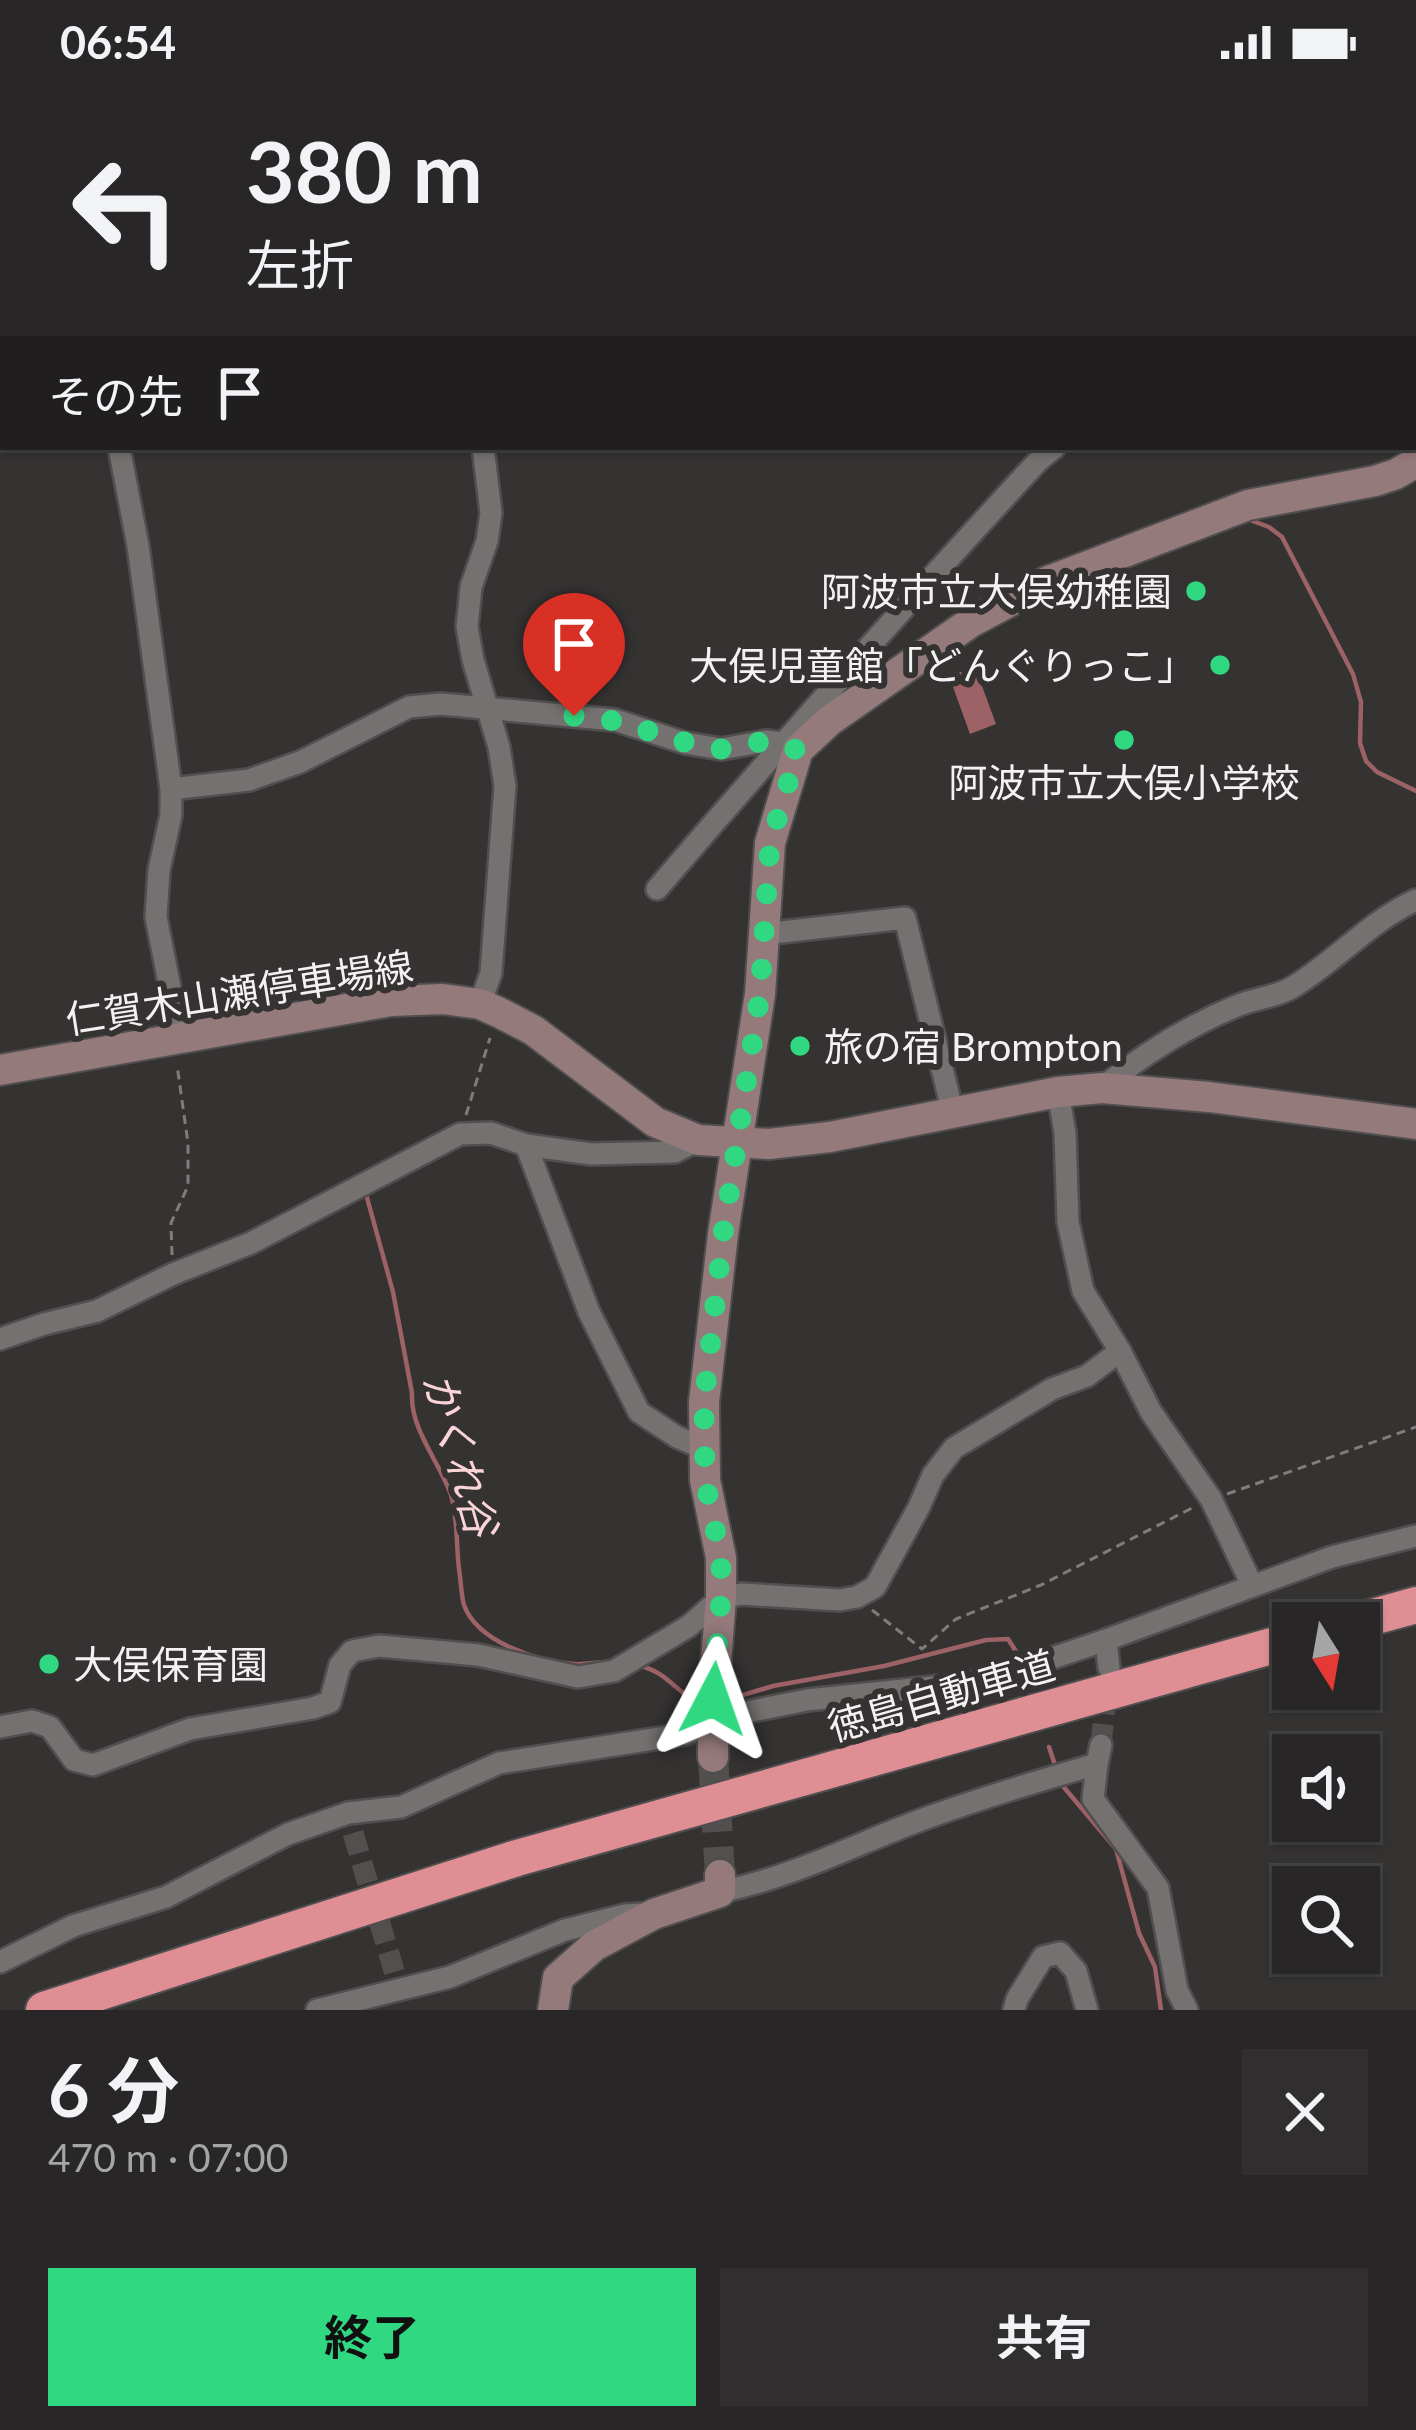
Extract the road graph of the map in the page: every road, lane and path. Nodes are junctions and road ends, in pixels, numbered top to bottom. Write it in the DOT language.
graph roads {
  1 [pos="119,450"];
  2 [pos="483,450"];
  3 [pos="1051,450"];
  4 [pos="1416,462"];
  5 [pos="489,708"];
  6 [pos="790,747"];
  7 [pos="171,789"];
  8 [pos="657,889"];
  9 [pos="1416,900"];
  10 [pos="764,934"];
  11 [pos="489,1008"];
  12 [pos="174,1040"];
  13 [pos="0,1070"];
  14 [pos="1102,1088"];
  15 [pos="1058,1093"];
  16 [pos="953,1113"];
  17 [pos="1416,1124"];
  18 [pos="460,1133"];
  19 [pos="698,1140"];
  20 [pos="738,1144"];
  21 [pos="526,1145"];
  22 [pos="173,1274"];
  23 [pos="0,1340"];
  24 [pos="1120,1351"];
  25 [pos="1416,1427"];
  26 [pos="703,1448"];
  27 [pos="1211,1499"];
  28 [pos="1416,1536"];
  29 [pos="1252,1585"];
  30 [pos="857,1597"];
  31 [pos="721,1598"];
  32 [pos="1416,1605"];
  33 [pos="1380,1615"];
  34 [pos="1416,1630"];
  35 [pos="1106,1640"];
  36 [pos="1380,1640"];
  37 [pos="1272,1646"];
  38 [pos="1109,1668"];
  39 [pos="1272,1670"];
  40 [pos="713,1710"];
  41 [pos="0,1726"];
  42 [pos="713,1757"];
  43 [pos="720,1883"];
  44 [pos="654,1914"];
  45 [pos="337,1916"];
  46 [pos="0,1962"];
  47 [pos="44,2010"];
  48 [pos="317,2010"];
  49 [pos="553,2010"];
  50 [pos="1014,2010"];
  51 [pos="1087,2010"];
  52 [pos="1187,2010"];
  1 -- 7 [label="street"];
  2 -- 5 [label="street"];
  3 -- 6 [label="street"];
  4 -- 6 [label="main road"];
  5 -- 6 [label="street"];
  5 -- 7 [label="street"];
  5 -- 11 [label="street"];
  6 -- 8 [label="street"];
  6 -- 10 [label="main road"];
  7 -- 12 [label="street"];
  9 -- 14 [label="street"];
  10 -- 16 [label="street"];
  10 -- 20 [label="main road"];
  11 -- 12 [label="main road, 仁賀木山瀬停車場線"];
  11 -- 18 [label="path"];
  11 -- 19 [label="main road, 仁賀木山瀬停車場線"];
  12 -- 13 [label="main road, 仁賀木山瀬停車場線"];
  12 -- 22 [label="path"];
  14 -- 15 [label="main road, 仁賀木山瀬停車場線"];
  14 -- 17 [label="main road, 仁賀木山瀬停車場線"];
  15 -- 16 [label="main road, 仁賀木山瀬停車場線"];
  15 -- 24 [label="street"];
  16 -- 20 [label="main road, 仁賀木山瀬停車場線"];
  18 -- 21 [label="street"];
  18 -- 22 [label="street"];
  19 -- 20 [label="main road, 仁賀木山瀬停車場線"];
  19 -- 21 [label="street"];
  20 -- 26 [label="main road"];
  21 -- 26 [label="street"];
  22 -- 23 [label="street"];
  24 -- 27 [label="street"];
  24 -- 30 [label="street"];
  25 -- 27 [label="path"];
  26 -- 31 [label="main road"];
  27 -- 29 [label="street"];
  27 -- 30 [label="path"];
  28 -- 29 [label="street"];
  29 -- 35 [label="street"];
  30 -- 31 [label="street"];
  31 -- 40 [label="main road"];
  31 -- 41 [label="street"];
  32 -- 33 [label="highway"];
  34 -- 36 [label="highway"];
  35 -- 38 [label="street"];
  35 -- 40 [label="street"];
  37 -- 45 [label="highway, 徳島自動車道"];
  39 -- 45 [label="highway, 徳島自動車道"];
  40 -- 42 [label="main road"];
  40 -- 46 [label="street"];
  43 -- 44 [label="main road"];
  43 -- 52 [label="street"];
  44 -- 48 [label="street"];
  44 -- 49 [label="main road"];
  45 -- 47 [label="highway, 徳島自動車道"];
  50 -- 51 [label="street"];
}
